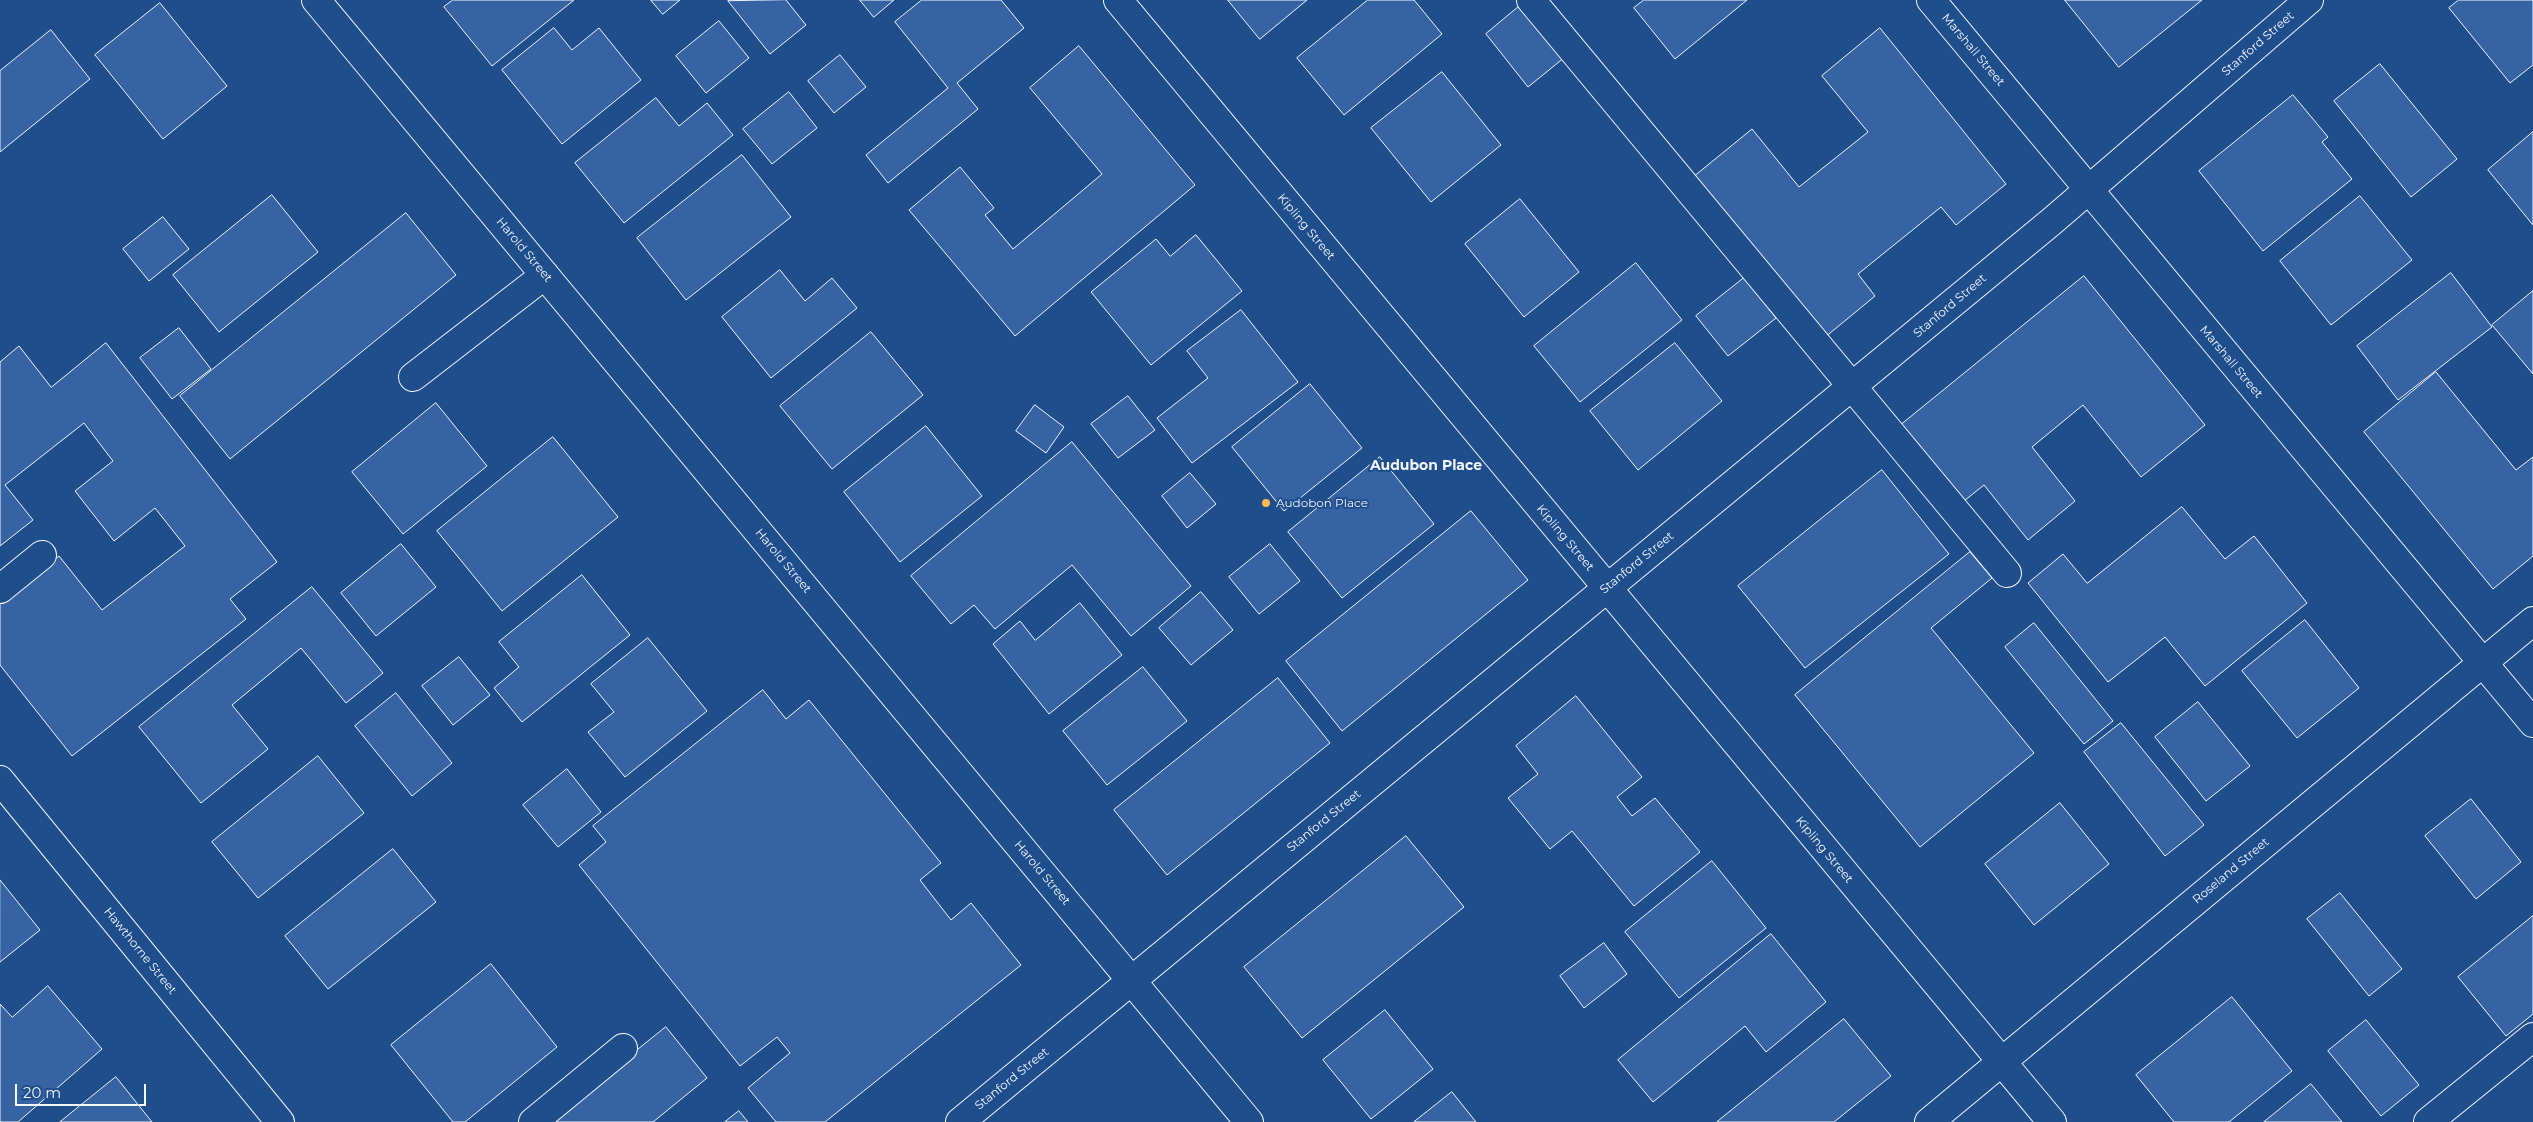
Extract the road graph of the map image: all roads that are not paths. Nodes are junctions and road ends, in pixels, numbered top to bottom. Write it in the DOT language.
graph roads {
  1 [pos="316,0"];
  2 [pos="1118,0"];
  3 [pos="1532,0"];
  4 [pos="1931,0"];
  5 [pos="2310,0"];
  6 [pos="2089,189"];
  7 [pos="545,275"];
  8 [pos="413,377"];
  9 [pos="1852,387"];
  10 [pos="42,555"];
  11 [pos="2007,573"];
  12 [pos="1606,587"];
  13 [pos="0,589"];
  14 [pos="2533,621"];
  15 [pos="2483,662"];
  16 [pos="2533,723"];
  17 [pos="0,780"];
  18 [pos="1131,980"];
  19 [pos="2533,1037"];
  20 [pos="623,1048"];
  21 [pos="2001,1062"];
  22 [pos="280,1122"];
  23 [pos="533,1122"];
  24 [pos="960,1122"];
  25 [pos="1250,1122"];
  26 [pos="1929,1122"];
  27 [pos="2052,1122"];
  28 [pos="2428,1122"];
  1 -- 7 [label="street, Harold Street"];
  2 -- 12 [label="street, Kipling Street"];
  3 -- 9 [label="street"];
  4 -- 6 [label="street, Marshall Street"];
  5 -- 6 [label="street, Stanford Street"];
  6 -- 9 [label="street, Stanford Street"];
  6 -- 15 [label="street, Marshall Street"];
  7 -- 8 [label="street"];
  7 -- 18 [label="street, Harold Street"];
  9 -- 11 [label="street"];
  9 -- 12 [label="street, Stanford Street"];
  10 -- 13 [label="street"];
  12 -- 18 [label="street, Stanford Street"];
  12 -- 21 [label="street, Kipling Street"];
  14 -- 15 [label="street, Roseland Street"];
  15 -- 16 [label="street, Marshall Street"];
  15 -- 21 [label="street, Roseland Street"];
  17 -- 22 [label="street, Hawthorne Street"];
  18 -- 24 [label="street, Stanford Street"];
  18 -- 25 [label="street, Harold Street"];
  19 -- 28 [label="street"];
  20 -- 23 [label="street"];
  21 -- 26 [label="street, Roseland Street"];
  21 -- 27 [label="street, Kipling Street"];
}
